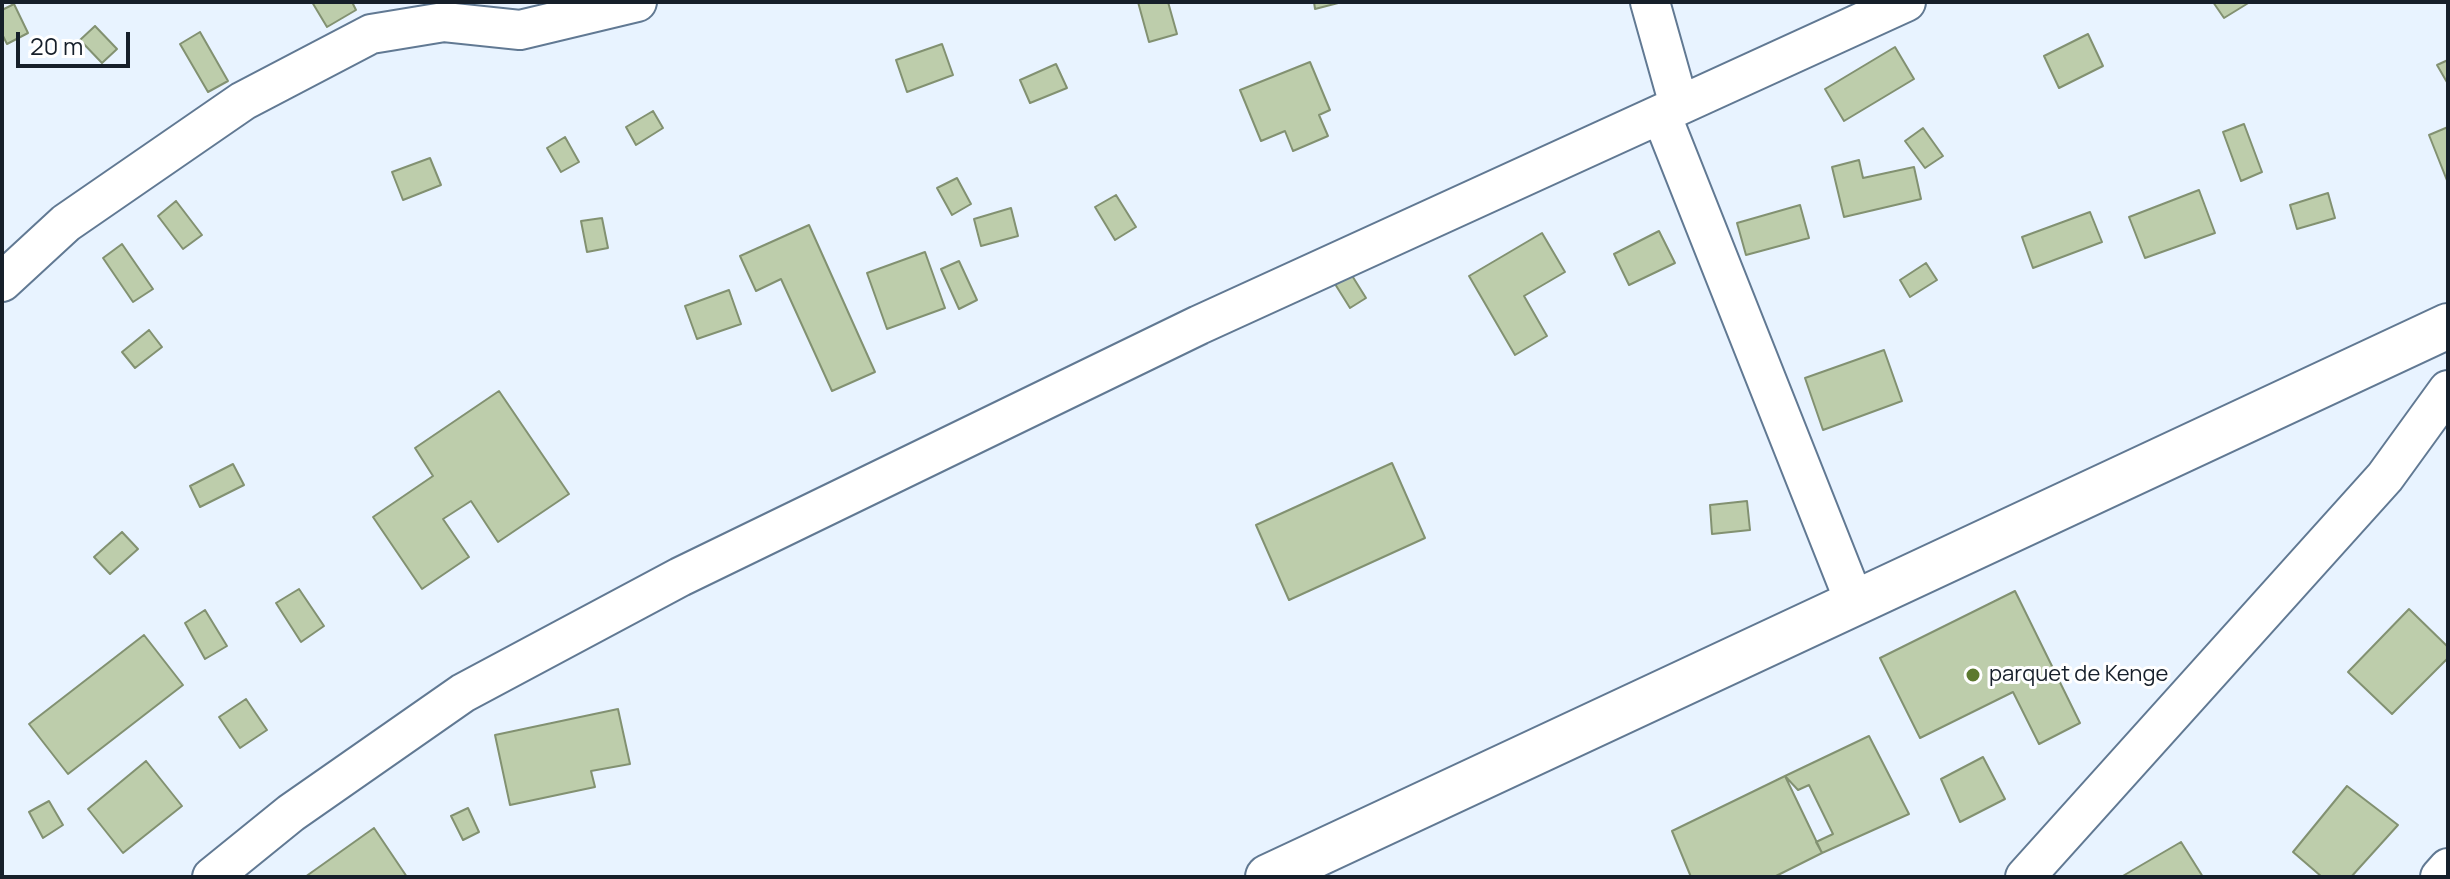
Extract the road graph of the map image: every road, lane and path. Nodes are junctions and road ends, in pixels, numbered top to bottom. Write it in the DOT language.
graph roads {
  1 [pos="637,2"];
  2 [pos="1650,2"];
  3 [pos="1906,2"];
  4 [pos="513,16"];
  5 [pos="1670,110"];
  6 [pos="2,282"];
  7 [pos="2448,326"];
  8 [pos="2448,390"];
  9 [pos="1855,603"];
  10 [pos="2448,868"];
  11 [pos="212,877"];
  12 [pos="1268,877"];
  13 [pos="2025,877"];
  14 [pos="2440,877"];
  1 -- 4 [label="street"];
  2 -- 5 [label="street"];
  3 -- 5 [label="street"];
  4 -- 6 [label="street"];
  5 -- 9 [label="street"];
  5 -- 11 [label="street"];
  7 -- 9 [label="main road"];
  8 -- 13 [label="street"];
  9 -- 12 [label="main road"];
  10 -- 14 [label="street"];
}
